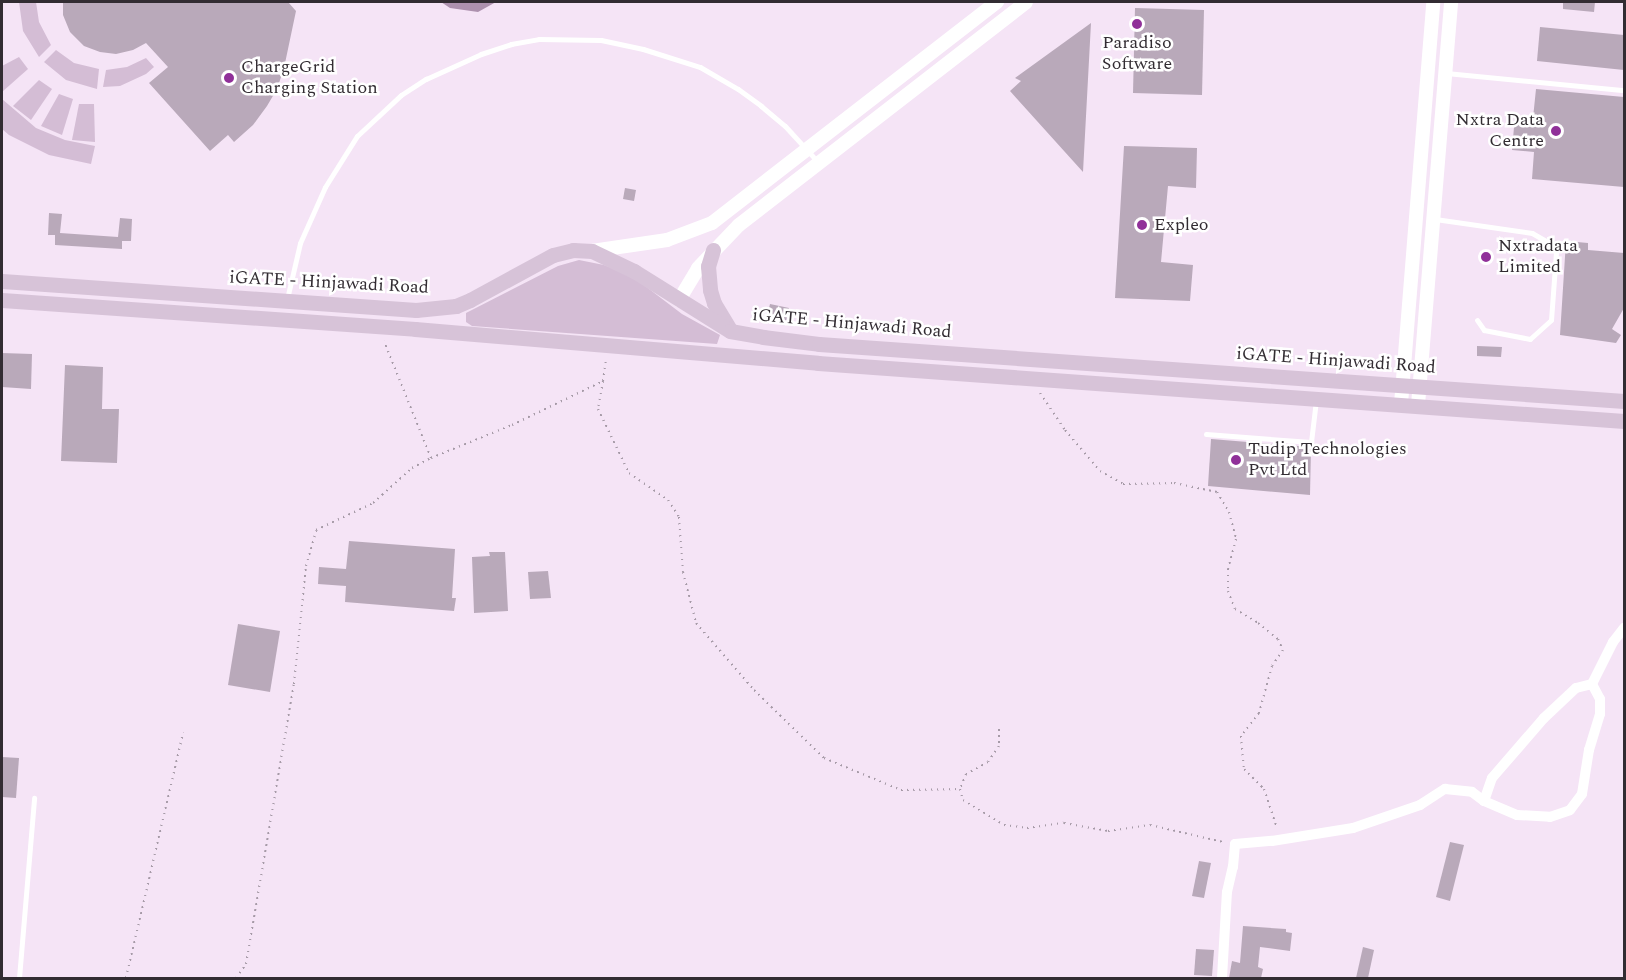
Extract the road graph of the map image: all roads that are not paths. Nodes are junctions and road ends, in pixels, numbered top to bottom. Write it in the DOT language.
graph roads {
  1 [pos="997,2"];
  2 [pos="1026,2"];
  3 [pos="1433,2"];
  4 [pos="1450,2"];
  5 [pos="1445,73"];
  6 [pos="1624,90"];
  7 [pos="807,150"];
  8 [pos="819,163"];
  9 [pos="1433,219"];
  10 [pos="714,250"];
  11 [pos="592,251"];
  12 [pos="2,281"];
  13 [pos="2,300"];
  14 [pos="679,300"];
  15 [pos="286,301"];
  16 [pos="456,306"];
  17 [pos="1477,320"];
  18 [pos="730,331"];
  19 [pos="453,333"];
  20 [pos="1062,361"];
  21 [pos="1062,380"];
  22 [pos="1402,385"];
  23 [pos="1420,386"];
  24 [pos="1316,398"];
  25 [pos="1624,401"];
  26 [pos="1401,404"];
  27 [pos="1418,405"];
  28 [pos="1624,421"];
  29 [pos="1206,434"];
  30 [pos="1624,628"];
  31 [pos="1592,684"];
  32 [pos="34,798"];
  33 [pos="1484,801"];
  34 [pos="19,978"];
  35 [pos="1222,978"];
  1 -- 7 [label="street"];
  2 -- 8 [label="street"];
  3 -- 22 [label="street"];
  4 -- 5 [label="street"];
  5 -- 6 [label="lane"];
  5 -- 9 [label="street"];
  7 -- 8 [label="lane"];
  7 -- 11 [label="street"];
  7 -- 15 [label="lane"];
  8 -- 10 [label="street"];
  9 -- 17 [label="lane"];
  9 -- 23 [label="street"];
  10 -- 14 [label="street"];
  10 -- 18 [label="main road"];
  11 -- 14 [label="main road, iGATE - Hinjawadi Road"];
  11 -- 16 [label="main road, iGATE - Hinjawadi Road"];
  12 -- 15 [label="main road, iGATE - Hinjawadi Road"];
  13 -- 19 [label="main road"];
  14 -- 18 [label="main road, iGATE - Hinjawadi Road"];
  15 -- 16 [label="main road, iGATE - Hinjawadi Road"];
  16 -- 19 [label="main road"];
  18 -- 20 [label="main road, iGATE - Hinjawadi Road"];
  19 -- 21 [label="main road"];
  20 -- 21 [label="main road"];
  20 -- 22 [label="main road, iGATE - Hinjawadi Road"];
  21 -- 24 [label="main road"];
  22 -- 23 [label="main road, iGATE - Hinjawadi Road"];
  22 -- 26 [label="street"];
  23 -- 25 [label="main road, iGATE - Hinjawadi Road"];
  23 -- 27 [label="street"];
  24 -- 26 [label="main road"];
  24 -- 29 [label="lane"];
  26 -- 27 [label="main road"];
  27 -- 28 [label="main road"];
  30 -- 31 [label="street"];
  31 -- 33 [label="street"];
  31 -- 33 [label="street"];
  32 -- 34 [label="lane"];
  33 -- 35 [label="street"];
}
